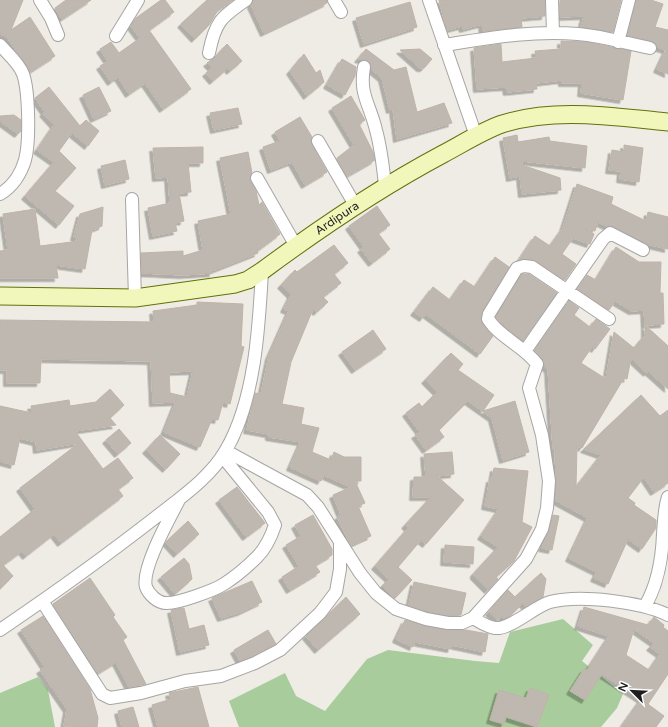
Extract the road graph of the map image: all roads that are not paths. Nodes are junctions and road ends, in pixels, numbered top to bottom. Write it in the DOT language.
graph roads {
  1 [pos="40,0"];
  2 [pos="138,0"];
  3 [pos="246,0"];
  4 [pos="334,0"];
  5 [pos="429,0"];
  6 [pos="552,0"];
  7 [pos="629,0"];
  8 [pos="341,12"];
  9 [pos="553,33"];
  10 [pos="58,35"];
  11 [pos="116,36"];
  12 [pos="618,42"];
  13 [pos="0,45"];
  14 [pos="444,45"];
  15 [pos="650,48"];
  16 [pos="209,53"];
  17 [pos="364,67"];
  18 [pos="668,122"];
  19 [pos="476,136"];
  20 [pos="318,141"];
  21 [pos="257,178"];
  22 [pos="385,185"];
  23 [pos="0,194"];
  24 [pos="132,199"];
  25 [pos="355,204"];
  26 [pos="296,246"];
  27 [pos="643,250"];
  28 [pos="262,271"];
  29 [pos="566,291"];
  30 [pos="0,296"];
  31 [pos="135,298"];
  32 [pos="609,319"];
  33 [pos="525,351"];
  34 [pos="224,453"];
  35 [pos="181,497"];
  36 [pos="668,497"];
  37 [pos="340,540"];
  38 [pos="42,601"];
  39 [pos="645,606"];
  40 [pos="668,615"];
  41 [pos="473,618"];
  42 [pos="0,630"];
  1 -- 10 [label="street"];
  2 -- 11 [label="street"];
  3 -- 16 [label="street"];
  4 -- 8 [label="street"];
  5 -- 14 [label="street"];
  6 -- 9 [label="street"];
  7 -- 12 [label="street"];
  9 -- 12 [label="street"];
  9 -- 14 [label="street"];
  12 -- 15 [label="street"];
  13 -- 23 [label="street"];
  14 -- 19 [label="street"];
  17 -- 22 [label="street"];
  18 -- 19 [label="street, Ardipura"];
  19 -- 22 [label="street, Ardipura"];
  20 -- 25 [label="street"];
  21 -- 26 [label="street"];
  22 -- 25 [label="street, Ardipura"];
  24 -- 31 [label="street"];
  25 -- 26 [label="street, Ardipura"];
  26 -- 28 [label="street, Ardipura"];
  27 -- 29 [label="street"];
  28 -- 31 [label="street, Ardipura"];
  28 -- 34 [label="street"];
  29 -- 32 [label="street"];
  29 -- 33 [label="street"];
  29 -- 33 [label="street"];
  30 -- 31 [label="street, Ardipura"];
  33 -- 41 [label="street"];
  34 -- 35 [label="street"];
  34 -- 35 [label="street"];
  34 -- 37 [label="street"];
  35 -- 38 [label="street"];
  36 -- 39 [label="street"];
  37 -- 38 [label="street"];
  37 -- 41 [label="street"];
  38 -- 42 [label="street"];
  39 -- 40 [label="street"];
  39 -- 41 [label="street"];
}
